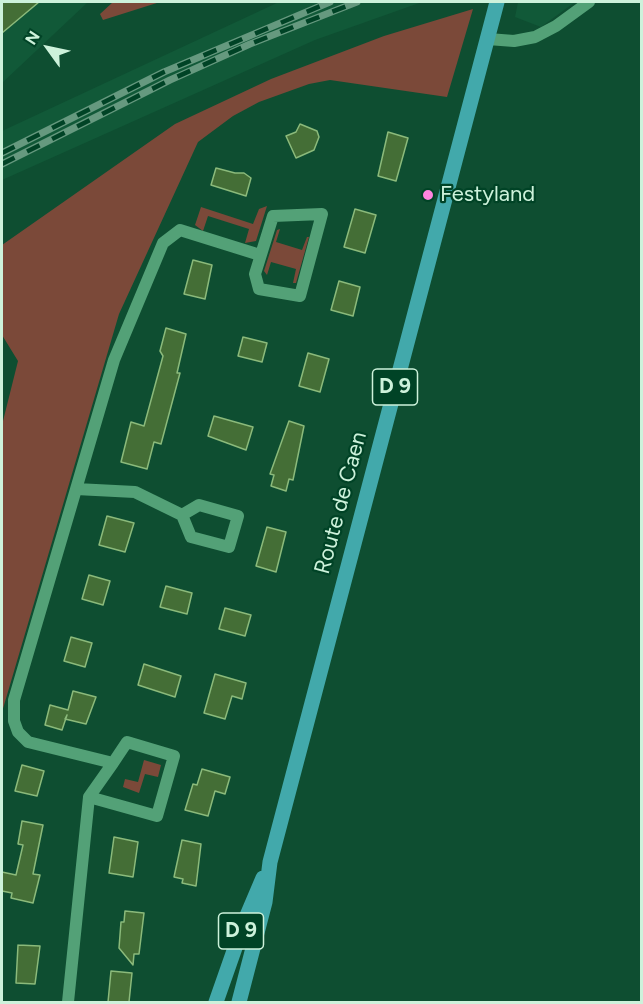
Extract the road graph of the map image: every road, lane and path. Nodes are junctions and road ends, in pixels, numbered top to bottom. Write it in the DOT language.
graph roads {
  1 [pos="497,2"];
  2 [pos="589,2"];
  3 [pos="488,39"];
  4 [pos="261,255"];
  5 [pos="76,489"];
  6 [pos="182,515"];
  7 [pos="112,763"];
  8 [pos="89,797"];
  9 [pos="270,862"];
  10 [pos="68,1002"];
  11 [pos="216,1002"];
  12 [pos="238,1002"];
  1 -- 3 [label="main road, Route de Caen / D 9"];
  2 -- 3 [label="street"];
  3 -- 9 [label="main road, Route de Caen / D 9"];
  4 -- 4 [label="street"];
  4 -- 5 [label="street"];
  5 -- 6 [label="street"];
  5 -- 7 [label="street"];
  6 -- 6 [label="street"];
  7 -- 8 [label="street"];
  7 -- 8 [label="street"];
  8 -- 10 [label="street"];
  9 -- 11 [label="main road, D 9"];
  9 -- 12 [label="main road, D 9"];
}
